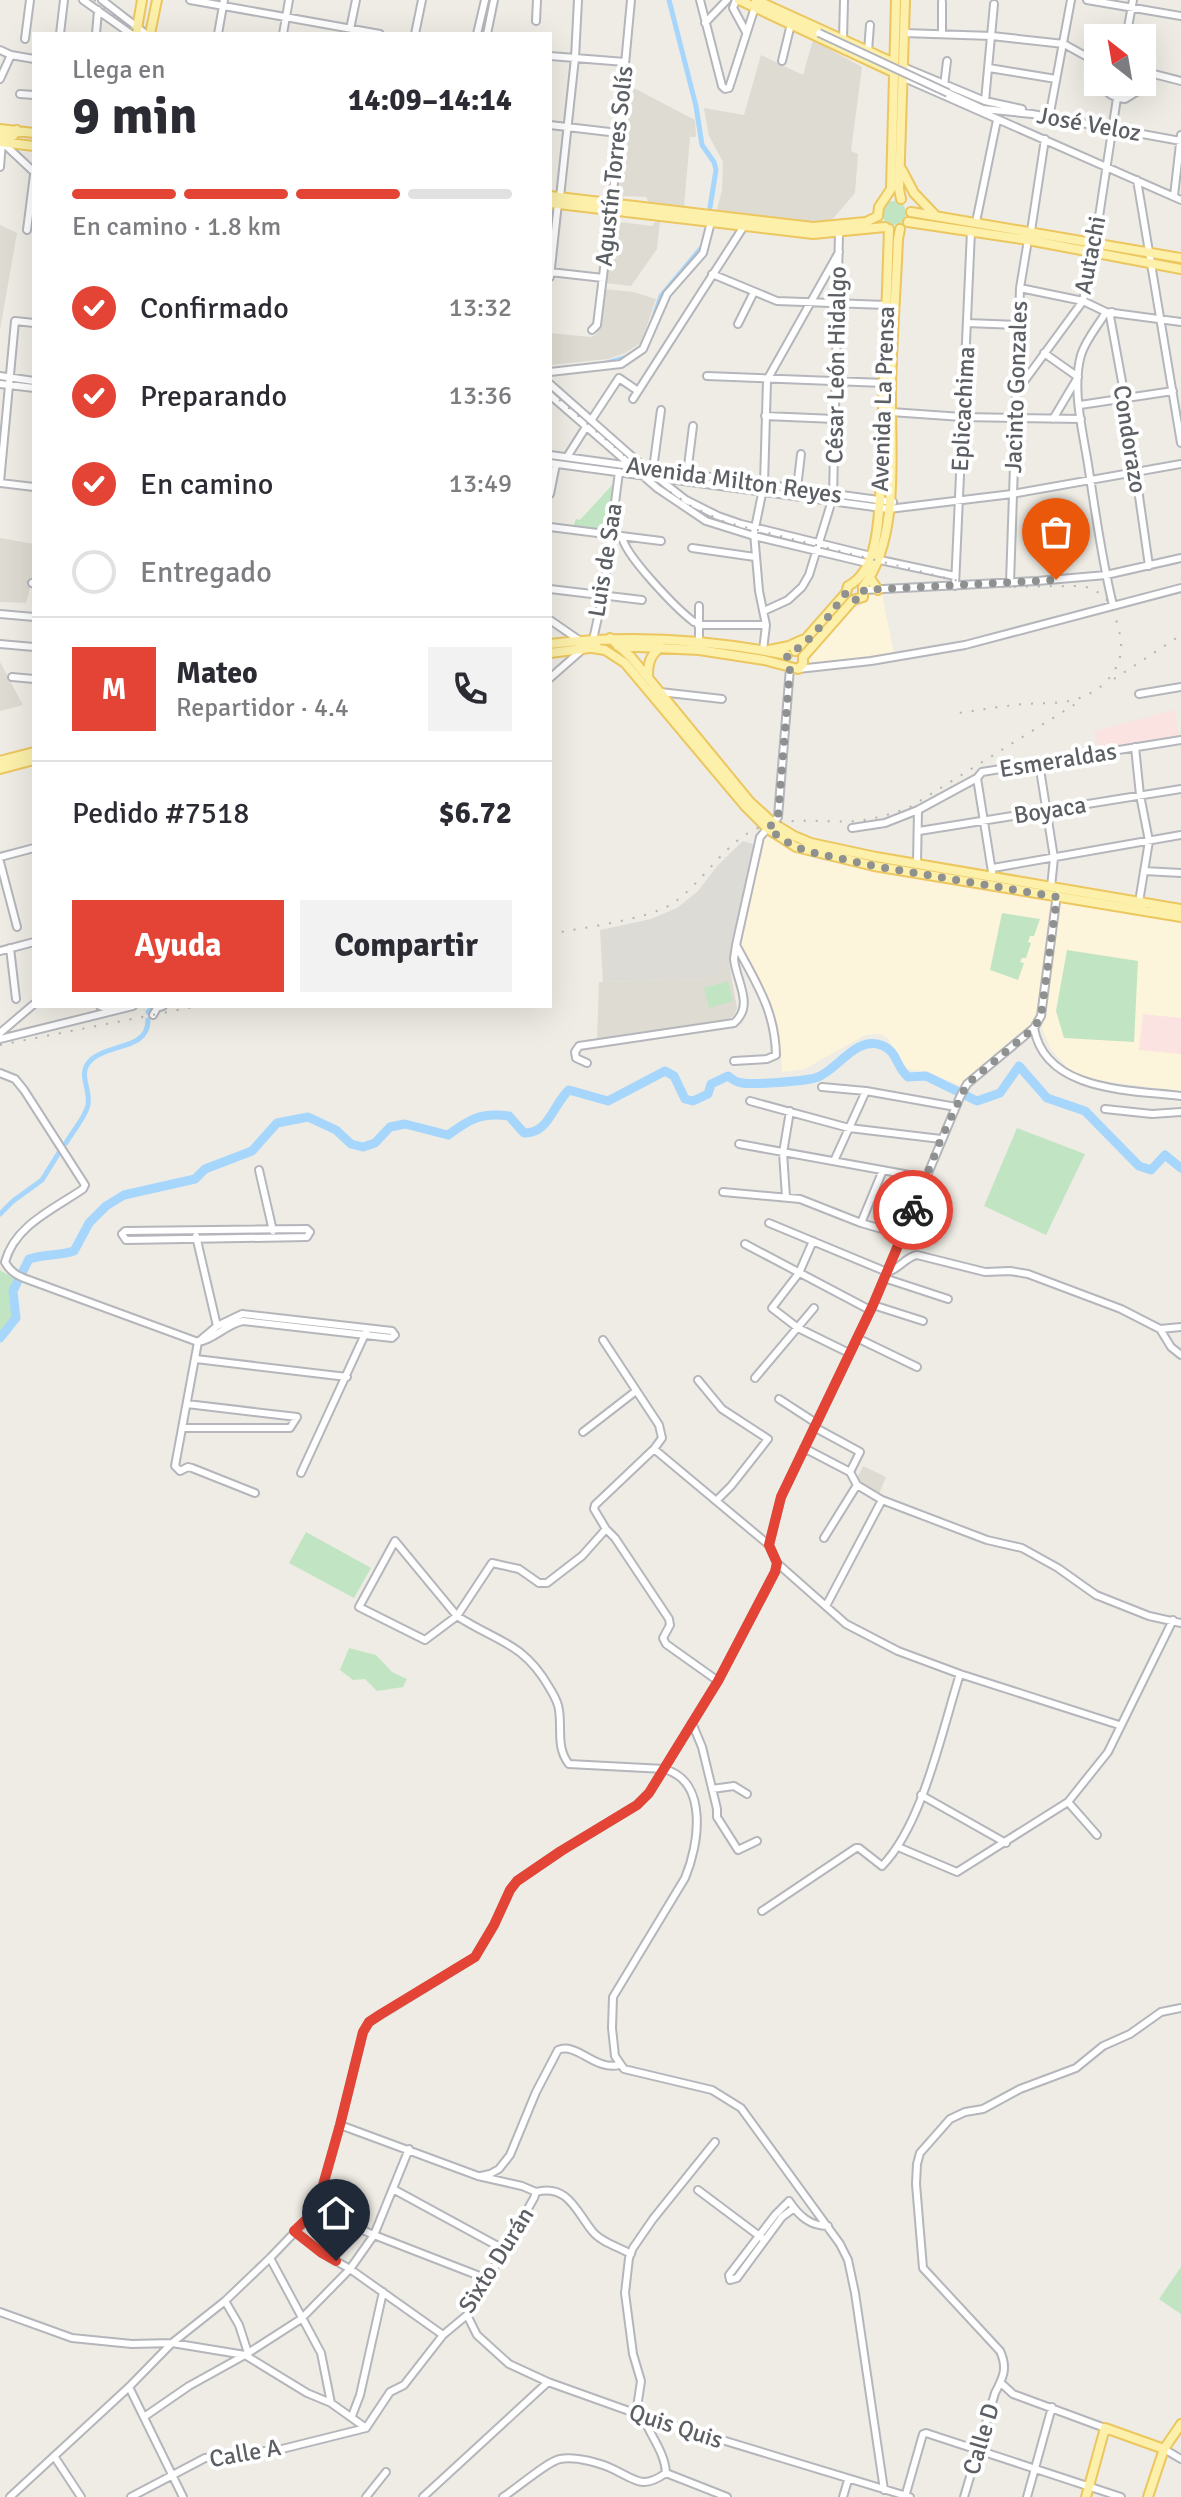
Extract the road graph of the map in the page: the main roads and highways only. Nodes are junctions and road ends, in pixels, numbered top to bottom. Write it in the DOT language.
graph roads {
  1 [pos="142,0"];
  2 [pos="157,0"];
  3 [pos="738,0"];
  4 [pos="896,0"];
  5 [pos="905,0"];
  6 [pos="755,3"];
  7 [pos="796,23"];
  8 [pos="134,32"];
  9 [pos="149,32"];
  10 [pos="900,36"];
  11 [pos="879,56"];
  12 [pos="898,70"];
  13 [pos="0,129"];
  14 [pos="17,130"];
  15 [pos="32,133"];
  16 [pos="1,140"];
  17 [pos="32,146"];
  18 [pos="900,163"];
  19 [pos="901,199"];
  20 [pos="554,200"];
  21 [pos="886,200"];
  22 [pos="611,206"];
  23 [pos="911,212"];
  24 [pos="878,216"];
  25 [pos="937,216"];
  26 [pos="908,222"];
  27 [pos="974,227"];
  28 [pos="887,228"];
  29 [pos="900,229"];
  30 [pos="1030,236"];
  31 [pos="1181,258"];
  32 [pos="1181,269"];
  33 [pos="884,504"];
  34 [pos="873,560"];
  35 [pos="870,578"];
  36 [pos="861,587"];
  37 [pos="878,590"];
  38 [pos="850,597"];
  39 [pos="816,630"];
  40 [pos="610,638"];
  41 [pos="552,644"];
  42 [pos="587,644"];
  43 [pos="618,646"];
  44 [pos="661,647"];
  45 [pos="763,650"];
  46 [pos="552,653"];
  47 [pos="795,655"];
  48 [pos="792,668"];
  49 [pos="648,677"];
  50 [pos="32,753"];
  51 [pos="0,761"];
  52 [pos="32,761"];
  53 [pos="0,769"];
  54 [pos="774,826"];
  55 [pos="1055,891"];
  56 [pos="1181,909"];
  57 [pos="1181,917"];
  58 [pos="1181,2415"];
  59 [pos="1181,2424"];
  60 [pos="1162,2448"];
  61 [pos="1086,2497"];
  62 [pos="1148,2497"];
  1 -- 8 [label="main road"];
  2 -- 9 [label="main road"];
  3 -- 6 [label="main road"];
  4 -- 10 [label="main road"];
  5 -- 10 [label="main road"];
  6 -- 7 [label="main road"];
  7 -- 11 [label="main road"];
  7 -- 12 [label="main road"];
  10 -- 11 [label="main road"];
  10 -- 12 [label="main road"];
  11 -- 12 [label="main road"];
  12 -- 18 [label="main road"];
  12 -- 21 [label="main road"];
  13 -- 14 [label="main road"];
  14 -- 15 [label="main road"];
  14 -- 16 [label="main road"];
  16 -- 17 [label="main road"];
  18 -- 19 [label="main road"];
  18 -- 25 [label="main road"];
  19 -- 21 [label="main road"];
  19 -- 23 [label="main road"];
  20 -- 22 [label="main road"];
  21 -- 24 [label="main road"];
  22 -- 24 [label="main road"];
  22 -- 28 [label="main road"];
  23 -- 25 [label="main road"];
  23 -- 26 [label="main road"];
  24 -- 28 [label="main road"];
  25 -- 27 [label="main road"];
  26 -- 27 [label="main road"];
  26 -- 29 [label="main road"];
  27 -- 30 [label="main road"];
  28 -- 29 [label="main road"];
  28 -- 33 [label="main road, Avenida La Prensa"];
  29 -- 33 [label="main road, Avenida La Prensa"];
  30 -- 31 [label="main road"];
  30 -- 32 [label="main road"];
  33 -- 34 [label="main road, Avenida La Prensa"];
  34 -- 35 [label="main road, Avenida La Prensa"];
  34 -- 36 [label="main road, Avenida La Prensa"];
  35 -- 36 [label="main road, Avenida La Prensa"];
  35 -- 37 [label="main road"];
  36 -- 38 [label="main road"];
  36 -- 38 [label="main road"];
  38 -- 39 [label="main road"];
  38 -- 47 [label="main road"];
  39 -- 45 [label="main road"];
  39 -- 47 [label="main road"];
  40 -- 42 [label="main road"];
  40 -- 43 [label="main road"];
  40 -- 45 [label="main road"];
  41 -- 42 [label="main road"];
  42 -- 43 [label="main road"];
  42 -- 46 [label="main road"];
  42 -- 54 [label="main road"];
  43 -- 44 [label="main road"];
  43 -- 49 [label="main road"];
  44 -- 48 [label="main road"];
  44 -- 49 [label="main road"];
  45 -- 47 [label="main road"];
  47 -- 48 [label="main road"];
  47 -- 48 [label="main road"];
  49 -- 54 [label="main road"];
  50 -- 51 [label="main road"];
  52 -- 53 [label="main road"];
  54 -- 55 [label="main road"];
  54 -- 55 [label="main road"];
  55 -- 56 [label="main road"];
  55 -- 57 [label="main road"];
  58 -- 60 [label="main road"];
  59 -- 60 [label="main road"];
  60 -- 61 [label="main road"];
  60 -- 62 [label="main road"];
}
